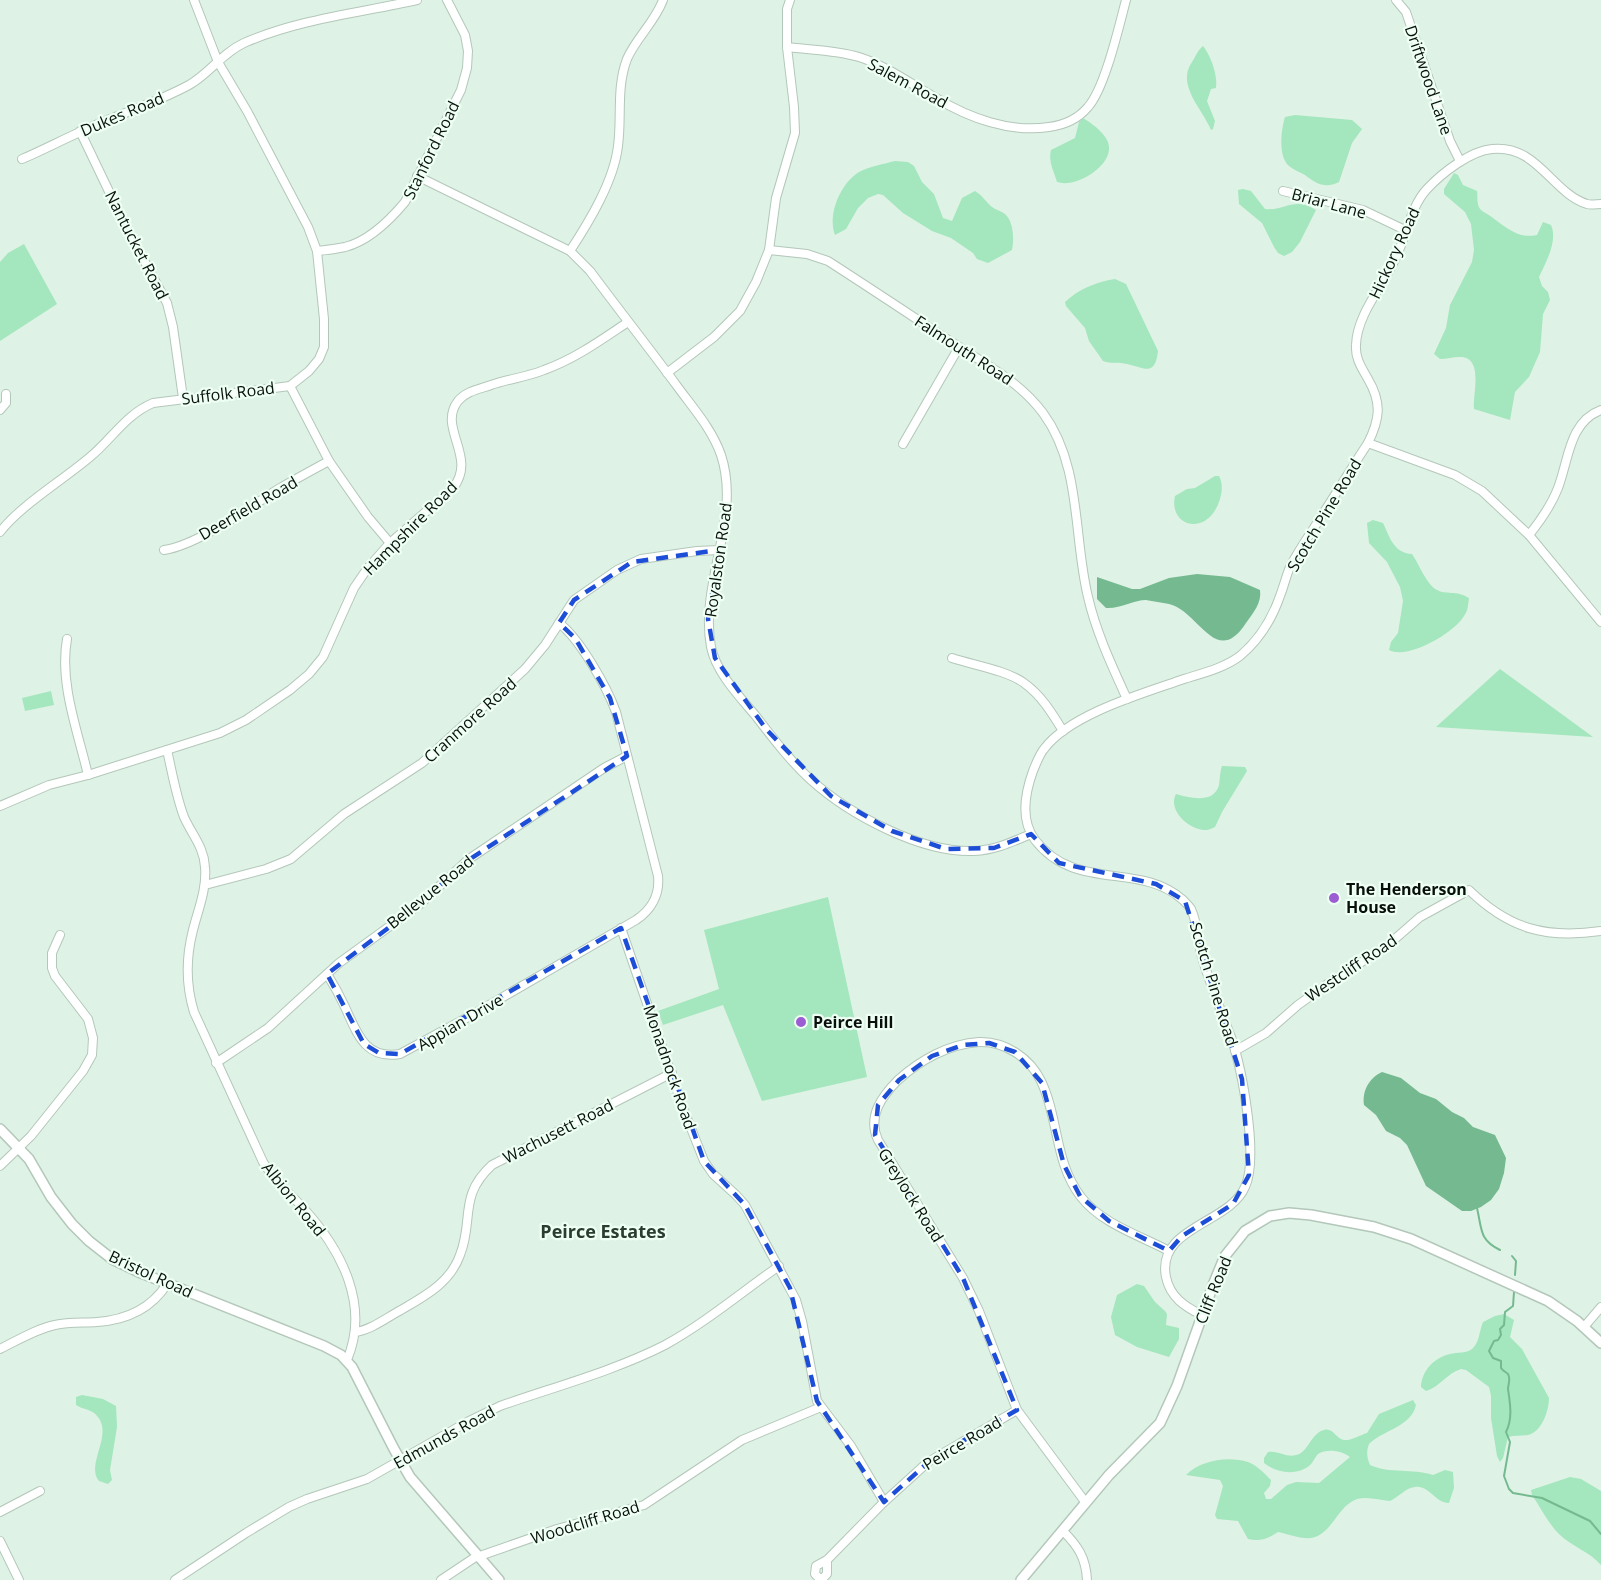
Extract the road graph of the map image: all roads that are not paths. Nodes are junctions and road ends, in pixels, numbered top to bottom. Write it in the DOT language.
graph roads {
  1 [pos="194,0"];
  2 [pos="417,0"];
  3 [pos="447,0"];
  4 [pos="663,0"];
  5 [pos="790,0"];
  6 [pos="1126,0"];
  7 [pos="1396,0"];
  8 [pos="787,47"];
  9 [pos="218,62"];
  10 [pos="80,131"];
  11 [pos="22,159"];
  12 [pos="1460,161"];
  13 [pos="417,176"];
  14 [pos="1283,191"];
  15 [pos="1601,204"];
  16 [pos="1407,231"];
  17 [pos="769,250"];
  18 [pos="317,251"];
  19 [pos="570,251"];
  20 [pos="628,322"];
  21 [pos="959,347"];
  22 [pos="667,373"];
  23 [pos="290,386"];
  24 [pos="6,394"];
  25 [pos="183,398"];
  26 [pos="0,410"];
  27 [pos="1601,410"];
  28 [pos="1368,443"];
  29 [pos="903,444"];
  30 [pos="329,461"];
  31 [pos="0,532"];
  32 [pos="1529,535"];
  33 [pos="390,543"];
  34 [pos="164,550"];
  35 [pos="719,550"];
  36 [pos="1601,622"];
  37 [pos="560,623"];
  38 [pos="67,639"];
  39 [pos="952,658"];
  40 [pos="1127,699"];
  41 [pos="1063,731"];
  42 [pos="168,750"];
  43 [pos="627,756"];
  44 [pos="88,775"];
  45 [pos="0,806"];
  46 [pos="1030,834"];
  47 [pos="205,885"];
  48 [pos="621,928"];
  49 [pos="1601,931"];
  50 [pos="60,935"];
  51 [pos="327,974"];
  52 [pos="1235,1051"];
  53 [pos="216,1063"];
  54 [pos="672,1073"];
  55 [pos="0,1129"];
  56 [pos="20,1148"];
  57 [pos="0,1166"];
  58 [pos="1169,1251"];
  59 [pos="779,1266"];
  60 [pos="166,1284"];
  61 [pos="1601,1307"];
  62 [pos="1202,1315"];
  63 [pos="1584,1327"];
  64 [pos="355,1332"];
  65 [pos="1601,1343"];
  66 [pos="0,1348"];
  67 [pos="347,1360"];
  68 [pos="821,1407"];
  69 [pos="1017,1410"];
  70 [pos="400,1461"];
  71 [pos="40,1491"];
  72 [pos="884,1502"];
  73 [pos="1086,1503"];
  74 [pos="0,1512"];
  75 [pos="1063,1531"];
  76 [pos="0,1541"];
  77 [pos="479,1556"];
  78 [pos="827,1560"];
  79 [pos="19,1580"];
  80 [pos="175,1580"];
  81 [pos="441,1580"];
  82 [pos="499,1580"];
  83 [pos="1021,1580"];
  84 [pos="1087,1580"];
  1 -- 9 [label="street, Suffolk Road"];
  2 -- 9 [label="street, Dukes Road"];
  3 -- 13 [label="street, Stanford Road"];
  4 -- 19 [label="street"];
  5 -- 8 [label="street"];
  6 -- 8 [label="street, Salem Road"];
  7 -- 12 [label="street, Driftwood Lane"];
  8 -- 17 [label="street"];
  9 -- 10 [label="street, Dukes Road"];
  9 -- 18 [label="street, Suffolk Road"];
  10 -- 11 [label="street, Dukes Road"];
  10 -- 25 [label="street, Nantucket Road"];
  12 -- 15 [label="street, Hickory Road"];
  12 -- 16 [label="street, Hickory Road"];
  13 -- 18 [label="street, Stanford Road"];
  13 -- 19 [label="street, Royalston Road"];
  14 -- 16 [label="street, Briar Lane"];
  16 -- 28 [label="street, Hickory Road"];
  17 -- 21 [label="street, Falmouth Road"];
  17 -- 22 [label="street"];
  18 -- 23 [label="street, Suffolk Road"];
  19 -- 20 [label="street, Royalston Road"];
  20 -- 22 [label="street, Royalston Road"];
  20 -- 33 [label="street, Hampshire Road"];
  21 -- 29 [label="street"];
  21 -- 40 [label="street, Falmouth Road"];
  22 -- 35 [label="street, Royalston Road"];
  23 -- 25 [label="street, Suffolk Road"];
  23 -- 30 [label="street"];
  24 -- 26 [label="street"];
  25 -- 31 [label="street, Suffolk Road"];
  27 -- 32 [label="street"];
  28 -- 32 [label="street"];
  28 -- 40 [label="street, Scotch Pine Road"];
  30 -- 33 [label="street"];
  30 -- 34 [label="street, Deerfield Road"];
  32 -- 36 [label="street"];
  33 -- 42 [label="street, Hampshire Road"];
  35 -- 37 [label="street, Cranmore Road"];
  35 -- 46 [label="street, Royalston Road"];
  37 -- 43 [label="street"];
  37 -- 47 [label="street, Cranmore Road"];
  38 -- 44 [label="street"];
  39 -- 41 [label="street"];
  40 -- 41 [label="street, Scotch Pine Road"];
  41 -- 46 [label="street, Scotch Pine Road"];
  42 -- 44 [label="street, Hampshire Road"];
  42 -- 47 [label="street, Albion Road"];
  43 -- 48 [label="street"];
  43 -- 51 [label="street, Bellevue Road"];
  44 -- 45 [label="street, Hampshire Road"];
  46 -- 52 [label="street, Scotch Pine Road"];
  47 -- 53 [label="street, Albion Road"];
  48 -- 51 [label="street, Appian Drive"];
  48 -- 54 [label="street, Monadnock Road"];
  49 -- 52 [label="street, Westcliff Road"];
  50 -- 56 [label="street"];
  51 -- 53 [label="street, Bellevue Road"];
  52 -- 58 [label="street, Scotch Pine Road"];
  53 -- 64 [label="street, Albion Road"];
  54 -- 59 [label="street, Monadnock Road"];
  54 -- 64 [label="street, Wachusett Road"];
  55 -- 56 [label="street, Bristol Road"];
  56 -- 57 [label="street"];
  56 -- 60 [label="street, Bristol Road"];
  58 -- 62 [label="street"];
  58 -- 69 [label="street, Greylock Road"];
  59 -- 68 [label="street, Monadnock Road"];
  59 -- 70 [label="street, Edmunds Road"];
  60 -- 66 [label="street"];
  60 -- 67 [label="street, Bristol Road"];
  61 -- 63 [label="street"];
  62 -- 63 [label="street, Cliff Road"];
  62 -- 73 [label="street, Cliff Road"];
  63 -- 65 [label="street, Cliff Road"];
  64 -- 67 [label="street, Albion Road"];
  67 -- 70 [label="street"];
  68 -- 72 [label="street, Monadnock Road"];
  68 -- 77 [label="street, Woodcliff Road"];
  69 -- 72 [label="street, Peirce Road"];
  69 -- 73 [label="street, Peirce Road"];
  70 -- 77 [label="street"];
  70 -- 80 [label="street, Edmunds Road"];
  71 -- 74 [label="street"];
  72 -- 78 [label="street, Peirce Road"];
  73 -- 75 [label="street, Cliff Road"];
  75 -- 83 [label="street, Cliff Road"];
  75 -- 84 [label="street"];
  76 -- 79 [label="street"];
  77 -- 81 [label="street, Woodcliff Road"];
  77 -- 82 [label="street"];
}
